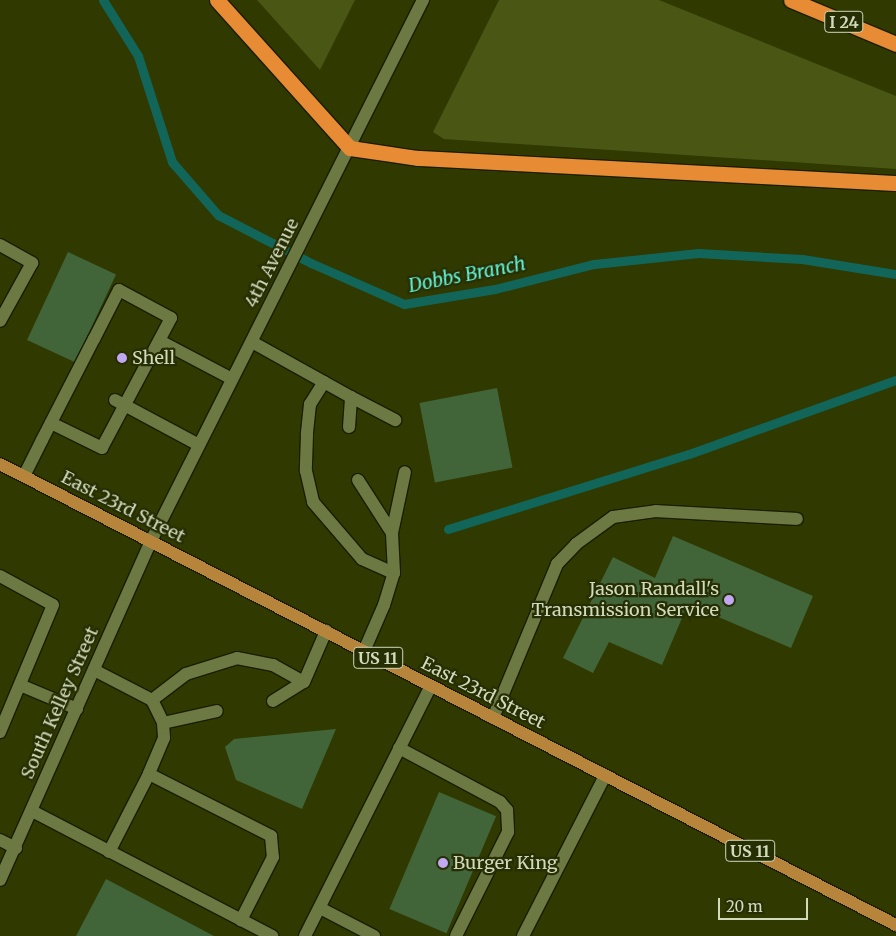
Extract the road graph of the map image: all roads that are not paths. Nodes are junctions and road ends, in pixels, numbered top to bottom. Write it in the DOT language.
graph roads {
  1 [pos="217,0"];
  2 [pos="423,0"];
  3 [pos="791,0"];
  4 [pos="896,44"];
  5 [pos="350,148"];
  6 [pos="896,183"];
  7 [pos="0,245"];
  8 [pos="0,322"];
  9 [pos="160,341"];
  10 [pos="252,342"];
  11 [pos="232,379"];
  12 [pos="324,382"];
  13 [pos="351,397"];
  14 [pos="120,402"];
  15 [pos="395,420"];
  16 [pos="51,424"];
  17 [pos="349,427"];
  18 [pos="199,445"];
  19 [pos="0,464"];
  20 [pos="405,472"];
  21 [pos="24,476"];
  22 [pos="358,480"];
  23 [pos="797,519"];
  24 [pos="392,533"];
  25 [pos="151,541"];
  26 [pos="394,573"];
  27 [pos="0,576"];
  28 [pos="326,631"];
  29 [pos="364,651"];
  30 [pos="94,670"];
  31 [pos="304,682"];
  32 [pos="20,685"];
  33 [pos="431,686"];
  34 [pos="152,700"];
  35 [pos="273,700"];
  36 [pos="77,709"];
  37 [pos="217,711"];
  38 [pos="493,718"];
  39 [pos="163,723"];
  40 [pos="0,732"];
  41 [pos="399,748"];
  42 [pos="149,774"];
  43 [pos="605,776"];
  44 [pos="32,812"];
  45 [pos="0,840"];
  46 [pos="16,848"];
  47 [pos="109,852"];
  48 [pos="0,880"];
  49 [pos="320,908"];
  50 [pos="241,920"];
  51 [pos="896,926"];
  52 [pos="272,936"];
  53 [pos="305,936"];
  54 [pos="374,936"];
  55 [pos="456,936"];
  56 [pos="523,936"];
  1 -- 5 [label="highway"];
  2 -- 5 [label="main road, 4th Avenue"];
  3 -- 4 [label="highway, I 24"];
  5 -- 6 [label="highway"];
  5 -- 10 [label="main road, 4th Avenue"];
  7 -- 8 [label="main road"];
  9 -- 11 [label="main road"];
  9 -- 14 [label="main road"];
  9 -- 16 [label="main road"];
  10 -- 11 [label="main road, 4th Avenue"];
  10 -- 12 [label="main road"];
  11 -- 18 [label="main road, 4th Avenue"];
  12 -- 13 [label="main road"];
  12 -- 26 [label="main road"];
  13 -- 15 [label="main road"];
  13 -- 17 [label="main road"];
  14 -- 16 [label="main road"];
  14 -- 18 [label="main road"];
  16 -- 21 [label="main road"];
  18 -- 25 [label="main road, 4th Avenue"];
  19 -- 21 [label="main road, East 23rd Street / US 11"];
  20 -- 24 [label="main road"];
  21 -- 25 [label="main road, East 23rd Street / US 11"];
  22 -- 24 [label="main road"];
  23 -- 38 [label="main road"];
  24 -- 26 [label="main road"];
  25 -- 28 [label="main road, East 23rd Street / US 11"];
  25 -- 30 [label="main road, South Kelley Street"];
  26 -- 29 [label="main road"];
  27 -- 32 [label="main road"];
  28 -- 29 [label="main road, East 23rd Street / US 11"];
  28 -- 31 [label="main road"];
  29 -- 33 [label="main road, East 23rd Street / US 11"];
  30 -- 34 [label="main road"];
  30 -- 36 [label="main road, South Kelley Street"];
  31 -- 34 [label="main road"];
  31 -- 35 [label="main road"];
  32 -- 36 [label="main road"];
  32 -- 40 [label="main road"];
  33 -- 38 [label="main road, East 23rd Street / US 11"];
  33 -- 41 [label="main road"];
  34 -- 39 [label="main road"];
  36 -- 44 [label="main road, South Kelley Street"];
  37 -- 39 [label="main road"];
  38 -- 43 [label="main road, East 23rd Street / US 11"];
  39 -- 42 [label="main road"];
  41 -- 49 [label="main road"];
  41 -- 55 [label="main road"];
  42 -- 47 [label="main road"];
  42 -- 50 [label="main road"];
  43 -- 51 [label="main road, East 23rd Street / US 11"];
  43 -- 56 [label="main road"];
  44 -- 46 [label="main road, South Kelley Street"];
  44 -- 47 [label="main road"];
  45 -- 46 [label="main road"];
  46 -- 48 [label="main road, South Kelley Street"];
  47 -- 50 [label="main road"];
  49 -- 53 [label="main road"];
  49 -- 54 [label="main road"];
  50 -- 52 [label="main road"];
}
